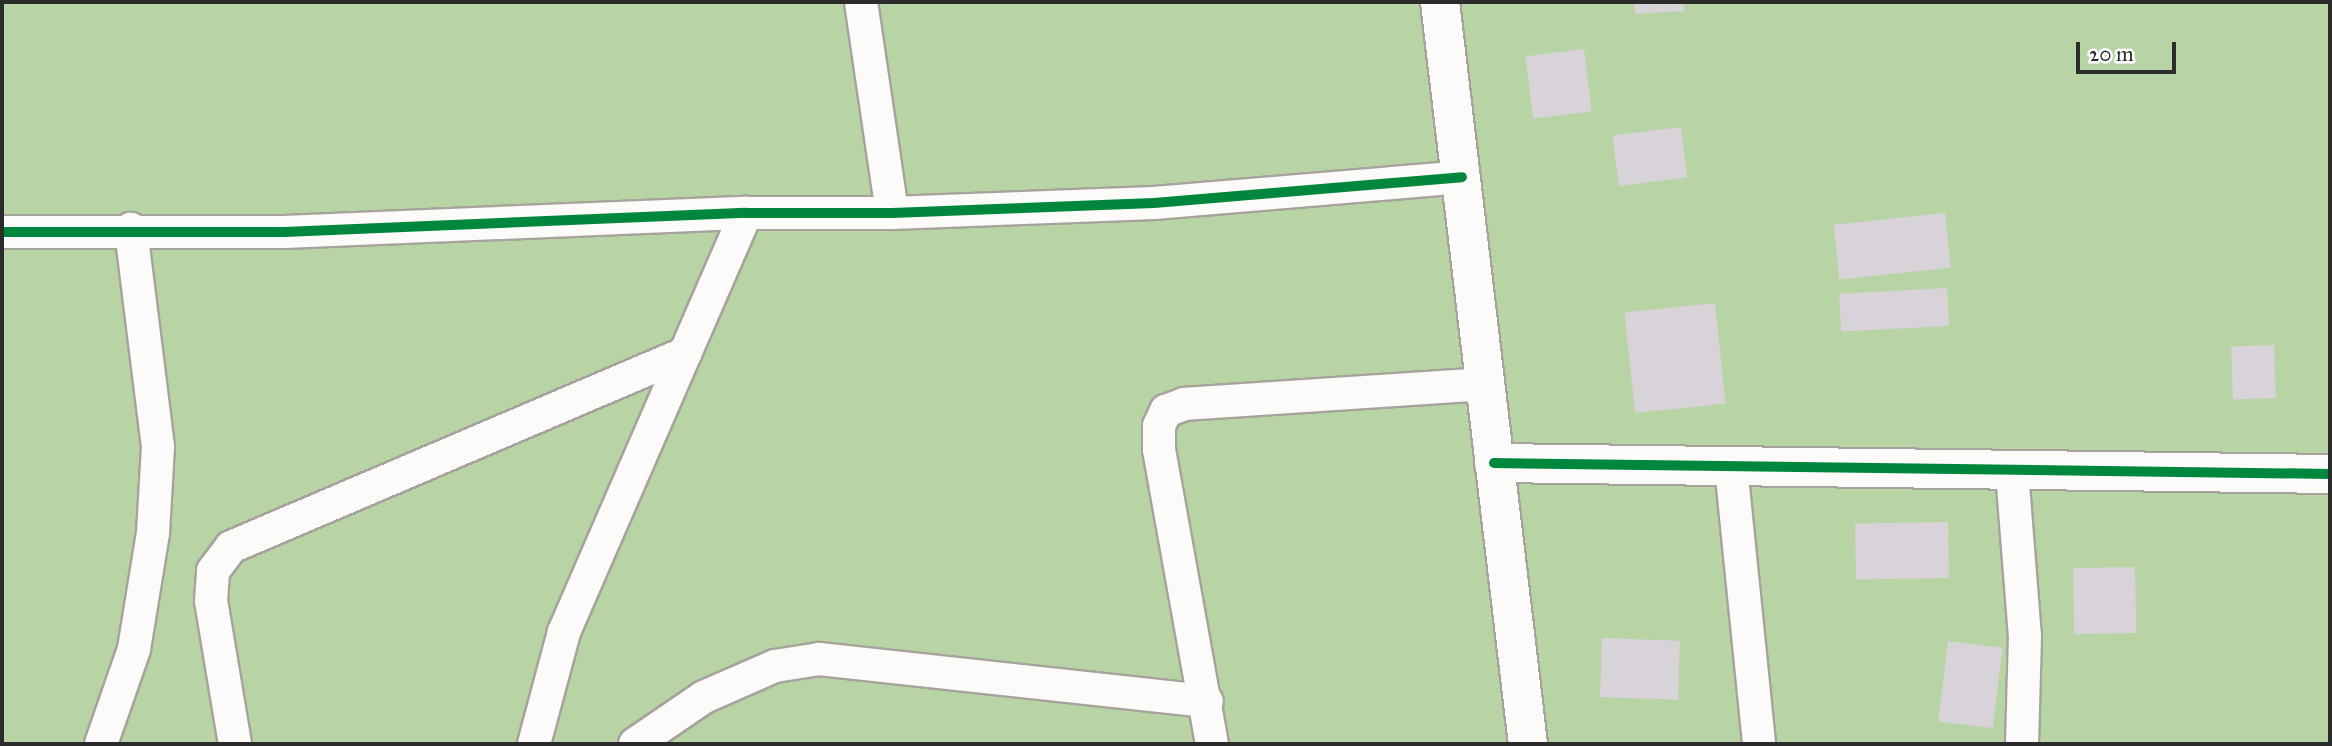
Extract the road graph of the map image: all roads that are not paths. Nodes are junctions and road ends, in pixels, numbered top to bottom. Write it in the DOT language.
graph roads {
  1 [pos="861,2"];
  2 [pos="1440,2"];
  3 [pos="1462,177"];
  4 [pos="746,213"];
  5 [pos="892,213"];
  6 [pos="131,229"];
  7 [pos="2,232"];
  8 [pos="685,353"];
  9 [pos="1485,384"];
  10 [pos="1494,463"];
  11 [pos="1731,467"];
  12 [pos="2012,472"];
  13 [pos="2330,474"];
  14 [pos="1207,701"];
  15 [pos="101,744"];
  16 [pos="236,744"];
  17 [pos="534,744"];
  18 [pos="635,744"];
  19 [pos="1212,744"];
  20 [pos="1528,744"];
  21 [pos="1759,744"];
  22 [pos="2022,744"];
  1 -- 5 [label="street"];
  2 -- 3 [label="street"];
  3 -- 5 [label="street"];
  3 -- 9 [label="street"];
  4 -- 5 [label="street"];
  4 -- 6 [label="street"];
  4 -- 8 [label="street"];
  6 -- 7 [label="street"];
  6 -- 15 [label="street"];
  8 -- 16 [label="street"];
  8 -- 17 [label="street"];
  9 -- 10 [label="street"];
  9 -- 14 [label="street"];
  10 -- 11 [label="street"];
  10 -- 20 [label="street"];
  11 -- 12 [label="street"];
  11 -- 21 [label="street"];
  12 -- 13 [label="street"];
  12 -- 22 [label="street"];
  14 -- 18 [label="street"];
  14 -- 19 [label="street"];
}
